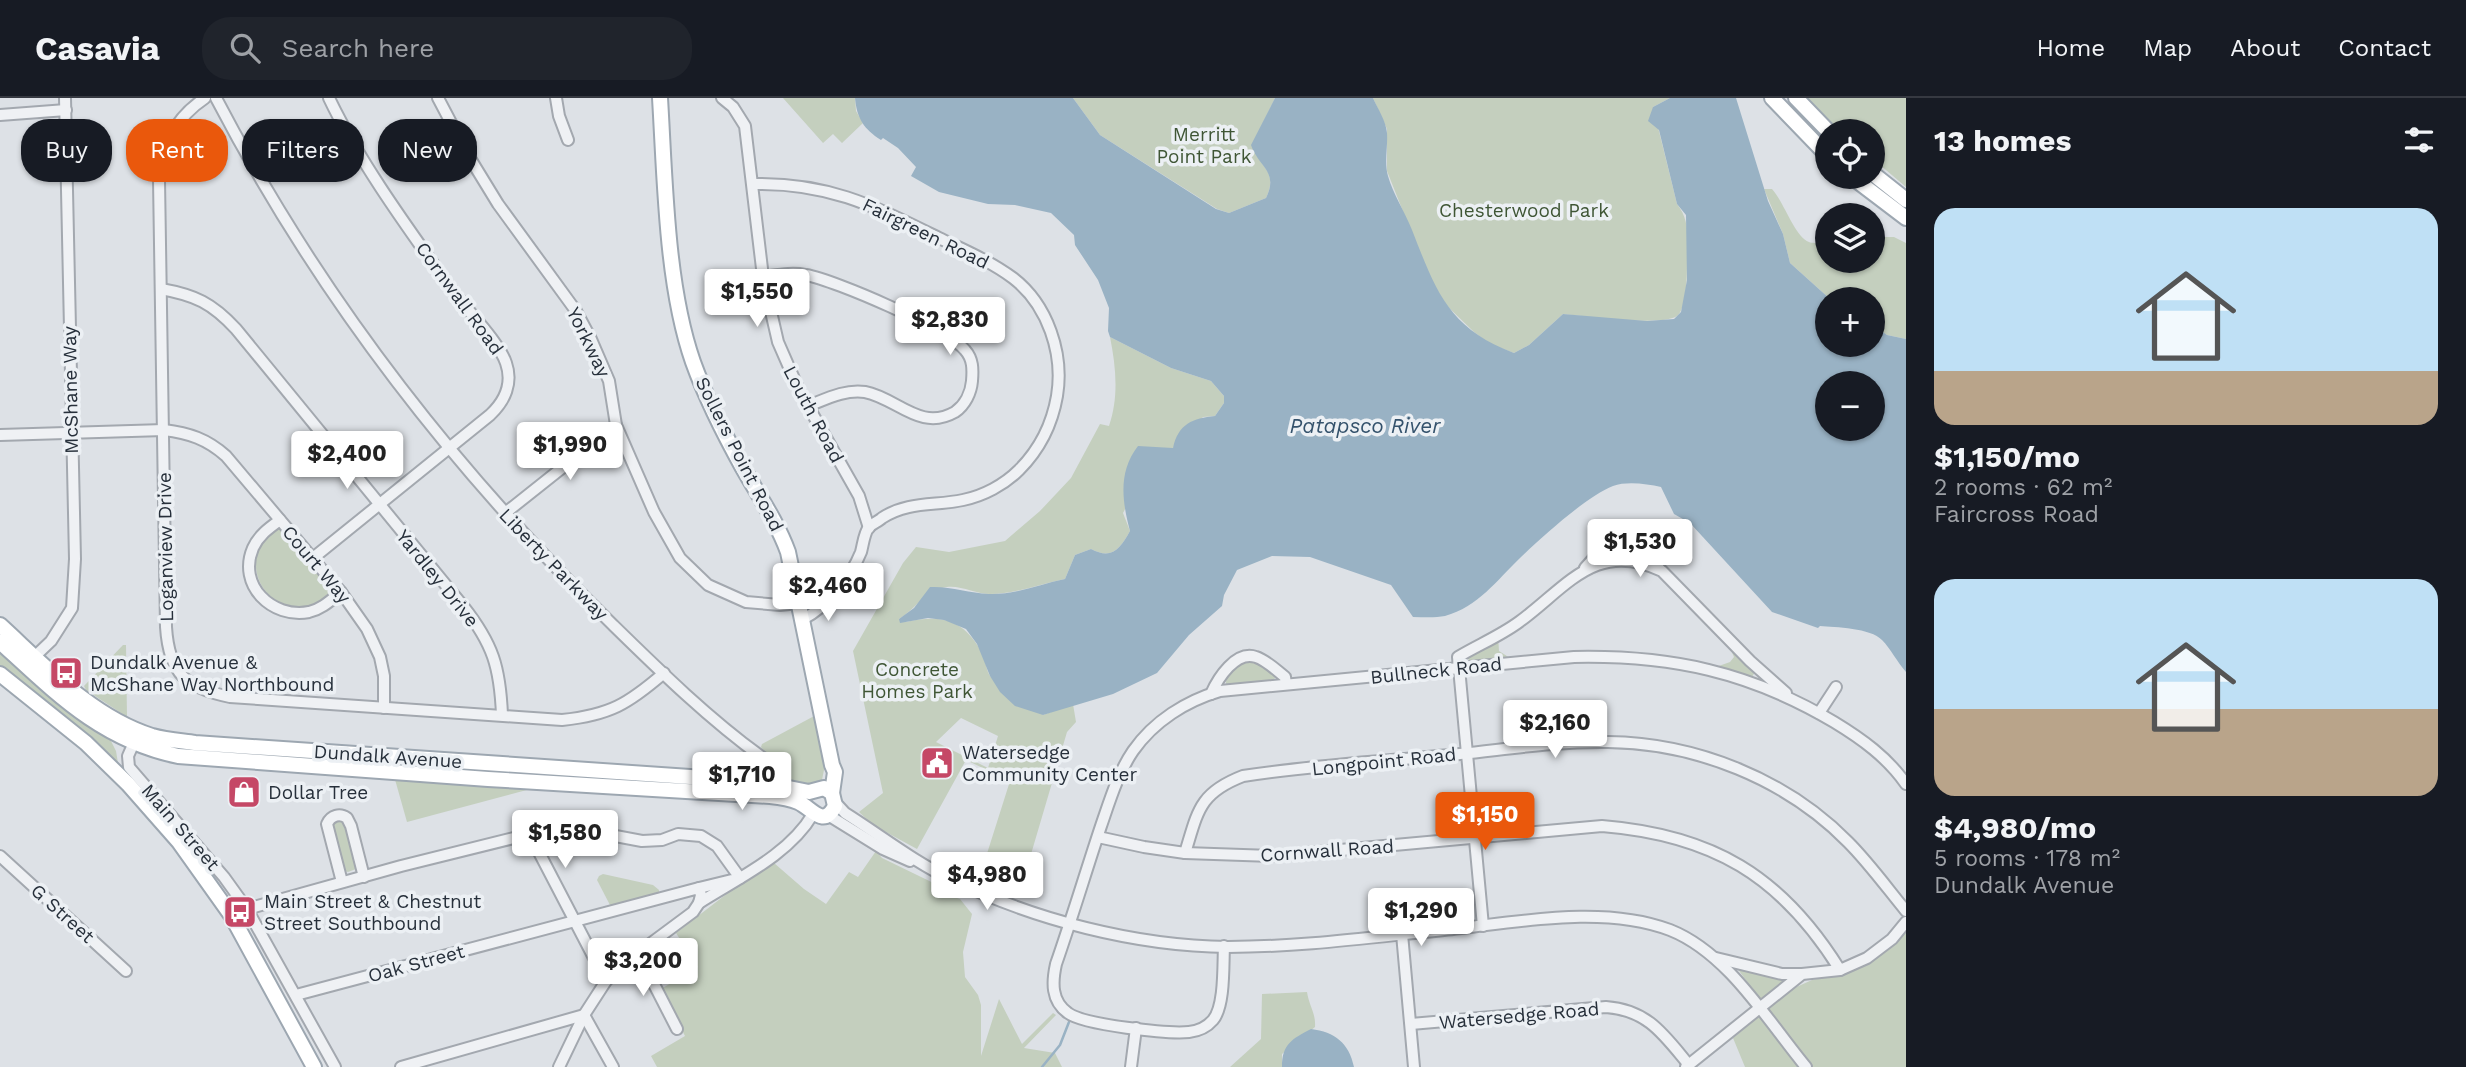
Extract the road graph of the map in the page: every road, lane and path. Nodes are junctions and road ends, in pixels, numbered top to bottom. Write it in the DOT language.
graph roads {
  1 [pos="65,98"];
  2 [pos="205,98"];
  3 [pos="216,98"];
  4 [pos="329,98"];
  5 [pos="438,98"];
  6 [pos="556,98"];
  7 [pos="660,98"];
  8 [pos="722,98"];
  9 [pos="1772,98"];
  10 [pos="1796,98"];
  11 [pos="66,110"];
  12 [pos="0,115"];
  13 [pos="1816,119"];
  14 [pos="568,140"];
  15 [pos="1815,143"];
  16 [pos="1885,183"];
  17 [pos="753,184"];
  18 [pos="1868,189"];
  19 [pos="1906,200"];
  20 [pos="1906,218"];
  21 [pos="764,277"];
  22 [pos="161,289"];
  23 [pos="808,406"];
  24 [pos="615,425"];
  25 [pos="164,430"];
  26 [pos="71,432"];
  27 [pos="0,435"];
  28 [pos="448,448"];
  29 [pos="379,505"];
  30 [pos="504,514"];
  31 [pos="280,520"];
  32 [pos="869,528"];
  33 [pos="313,558"];
  34 [pos="1585,568"];
  35 [pos="1662,571"];
  36 [pos="341,592"];
  37 [pos="830,597"];
  38 [pos="800,604"];
  39 [pos="803,619"];
  40 [pos="0,625"];
  41 [pos="0,642"];
  42 [pos="30,661"];
  43 [pos="1459,667"];
  44 [pos="664,673"];
  45 [pos="0,674"];
  46 [pos="1286,684"];
  47 [pos="1836,687"];
  48 [pos="1210,694"];
  49 [pos="1791,698"];
  50 [pos="384,708"];
  51 [pos="1819,713"];
  52 [pos="502,715"];
  53 [pos="136,737"];
  54 [pos="1467,753"];
  55 [pos="1906,784"];
  56 [pos="769,790"];
  57 [pos="826,798"];
  58 [pos="811,811"];
  59 [pos="528,833"];
  60 [pos="1098,836"];
  61 [pos="1474,837"];
  62 [pos="1185,853"];
  63 [pos="0,856"];
  64 [pos="364,877"];
  65 [pos="740,878"];
  66 [pos="342,882"];
  67 [pos="699,888"];
  68 [pos="699,903"];
  69 [pos="247,909"];
  70 [pos="1906,911"];
  71 [pos="573,921"];
  72 [pos="1906,922"];
  73 [pos="1070,923"];
  74 [pos="1483,926"];
  75 [pos="1402,934"];
  76 [pos="1224,946"];
  77 [pos="638,953"];
  78 [pos="1716,958"];
  79 [pos="1840,970"];
  80 [pos="126,971"];
  81 [pos="1802,974"];
  82 [pos="606,981"];
  83 [pos="296,995"];
  84 [pos="1758,1008"];
  85 [pos="584,1015"];
  86 [pos="1411,1024"];
  87 [pos="1136,1028"];
  88 [pos="677,1029"];
  89 [pos="1687,1066"];
  90 [pos="314,1067"];
  91 [pos="335,1067"];
  92 [pos="401,1067"];
  93 [pos="559,1067"];
  94 [pos="613,1067"];
  95 [pos="1131,1067"];
  96 [pos="1414,1067"];
  97 [pos="1806,1067"];
  1 -- 11 [label="street, McShane Way"];
  2 -- 22 [label="street, Loganview Drive"];
  3 -- 28 [label="street, Liberty Parkway"];
  4 -- 28 [label="street, Cornwall Road"];
  5 -- 24 [label="street, Yorkway"];
  6 -- 14 [label="street"];
  7 -- 38 [label="main road, Sollers Point Road"];
  8 -- 17 [label="street, Louth Road"];
  9 -- 15 [label="main road"];
  10 -- 13 [label="main road"];
  11 -- 12 [label="street"];
  11 -- 26 [label="street, McShane Way"];
  16 -- 19 [label="main road"];
  17 -- 21 [label="street, Louth Road"];
  17 -- 32 [label="street, Fairgreen Road"];
  18 -- 20 [label="main road"];
  21 -- 23 [label="street, Louth Road"];
  21 -- 23 [label="street"];
  22 -- 25 [label="street, Loganview Drive"];
  22 -- 29 [label="street, Yardley Drive"];
  23 -- 32 [label="street, Louth Road"];
  24 -- 30 [label="street"];
  24 -- 38 [label="street, Yorkway"];
  25 -- 26 [label="street, Court Way"];
  25 -- 31 [label="street, Court Way"];
  25 -- 50 [label="street, Loganview Drive"];
  26 -- 27 [label="street, Court Way"];
  26 -- 42 [label="street, McShane Way"];
  28 -- 29 [label="street, Cornwall Road"];
  28 -- 30 [label="street, Liberty Parkway"];
  29 -- 33 [label="street, Cornwall Road"];
  29 -- 52 [label="street, Yardley Drive"];
  30 -- 44 [label="street, Liberty Parkway"];
  31 -- 33 [label="street, Court Way"];
  31 -- 36 [label="street"];
  32 -- 37 [label="street"];
  33 -- 36 [label="street, Court Way"];
  34 -- 35 [label="street"];
  34 -- 35 [label="street"];
  34 -- 43 [label="street"];
  35 -- 49 [label="street"];
  36 -- 50 [label="street, Court Way"];
  37 -- 38 [label="street"];
  37 -- 39 [label="street"];
  38 -- 39 [label="main road, Sollers Point Road"];
  39 -- 57 [label="main road, Sollers Point Road"];
  40 -- 42 [label="main road, Dundalk Avenue"];
  41 -- 42 [label="main road, Dundalk Avenue"];
  42 -- 53 [label="main road, Dundalk Avenue"];
  43 -- 46 [label="street, Bullneck Road"];
  43 -- 49 [label="street, Bullneck Road"];
  43 -- 54 [label="street"];
  44 -- 52 [label="street, Loganview Drive"];
  44 -- 56 [label="street, Liberty Parkway"];
  45 -- 90 [label="main road"];
  46 -- 48 [label="street, Bullneck Road"];
  46 -- 48 [label="street"];
  47 -- 51 [label="street"];
  48 -- 60 [label="street, Bullneck Road"];
  49 -- 51 [label="street, Bullneck Road"];
  50 -- 52 [label="street, Loganview Drive"];
  51 -- 55 [label="street, Bullneck Road"];
  53 -- 56 [label="main road, Dundalk Avenue"];
  53 -- 69 [label="street, Main Street"];
  54 -- 61 [label="street"];
  54 -- 62 [label="street, Longpoint Road"];
  54 -- 70 [label="street, Longpoint Road"];
  56 -- 57 [label="main road, Dundalk Avenue"];
  56 -- 58 [label="main road, Dundalk Avenue"];
  57 -- 58 [label="main road"];
  57 -- 58 [label="main road, Dundalk Avenue"];
  57 -- 73 [label="street, Dundalk Avenue"];
  58 -- 65 [label="street"];
  59 -- 64 [label="street"];
  59 -- 65 [label="street"];
  59 -- 71 [label="street"];
  60 -- 62 [label="street, Cornwall Road"];
  60 -- 73 [label="street, Bullneck Road"];
  61 -- 62 [label="street, Cornwall Road"];
  61 -- 74 [label="street"];
  61 -- 79 [label="street, Cornwall Road"];
  63 -- 80 [label="street, G Street"];
  64 -- 66 [label="street"];
  64 -- 66 [label="street"];
  65 -- 67 [label="street, Oak Street"];
  65 -- 68 [label="street"];
  66 -- 69 [label="street"];
  67 -- 68 [label="street"];
  67 -- 71 [label="street, Oak Street"];
  68 -- 77 [label="street"];
  69 -- 83 [label="street, Main Street"];
  71 -- 82 [label="street"];
  71 -- 83 [label="street, Oak Street"];
  72 -- 79 [label="street"];
  73 -- 76 [label="street, Dundalk Avenue"];
  73 -- 87 [label="street, Bullneck Road"];
  74 -- 75 [label="street, Dundalk Avenue"];
  74 -- 78 [label="street, Dundalk Avenue"];
  75 -- 76 [label="street, Dundalk Avenue"];
  75 -- 86 [label="street"];
  76 -- 87 [label="street, Bullneck Road"];
  77 -- 82 [label="street"];
  77 -- 88 [label="street"];
  78 -- 81 [label="street"];
  78 -- 84 [label="street, Dundalk Avenue"];
  79 -- 81 [label="street"];
  81 -- 84 [label="street"];
  82 -- 85 [label="street"];
  83 -- 91 [label="street, Main Street"];
  84 -- 89 [label="street"];
  84 -- 97 [label="street, Dundalk Avenue"];
  85 -- 92 [label="street"];
  85 -- 93 [label="street"];
  85 -- 94 [label="street"];
  86 -- 89 [label="street, Watersedge Road"];
  86 -- 96 [label="street"];
  87 -- 95 [label="street"];
}
